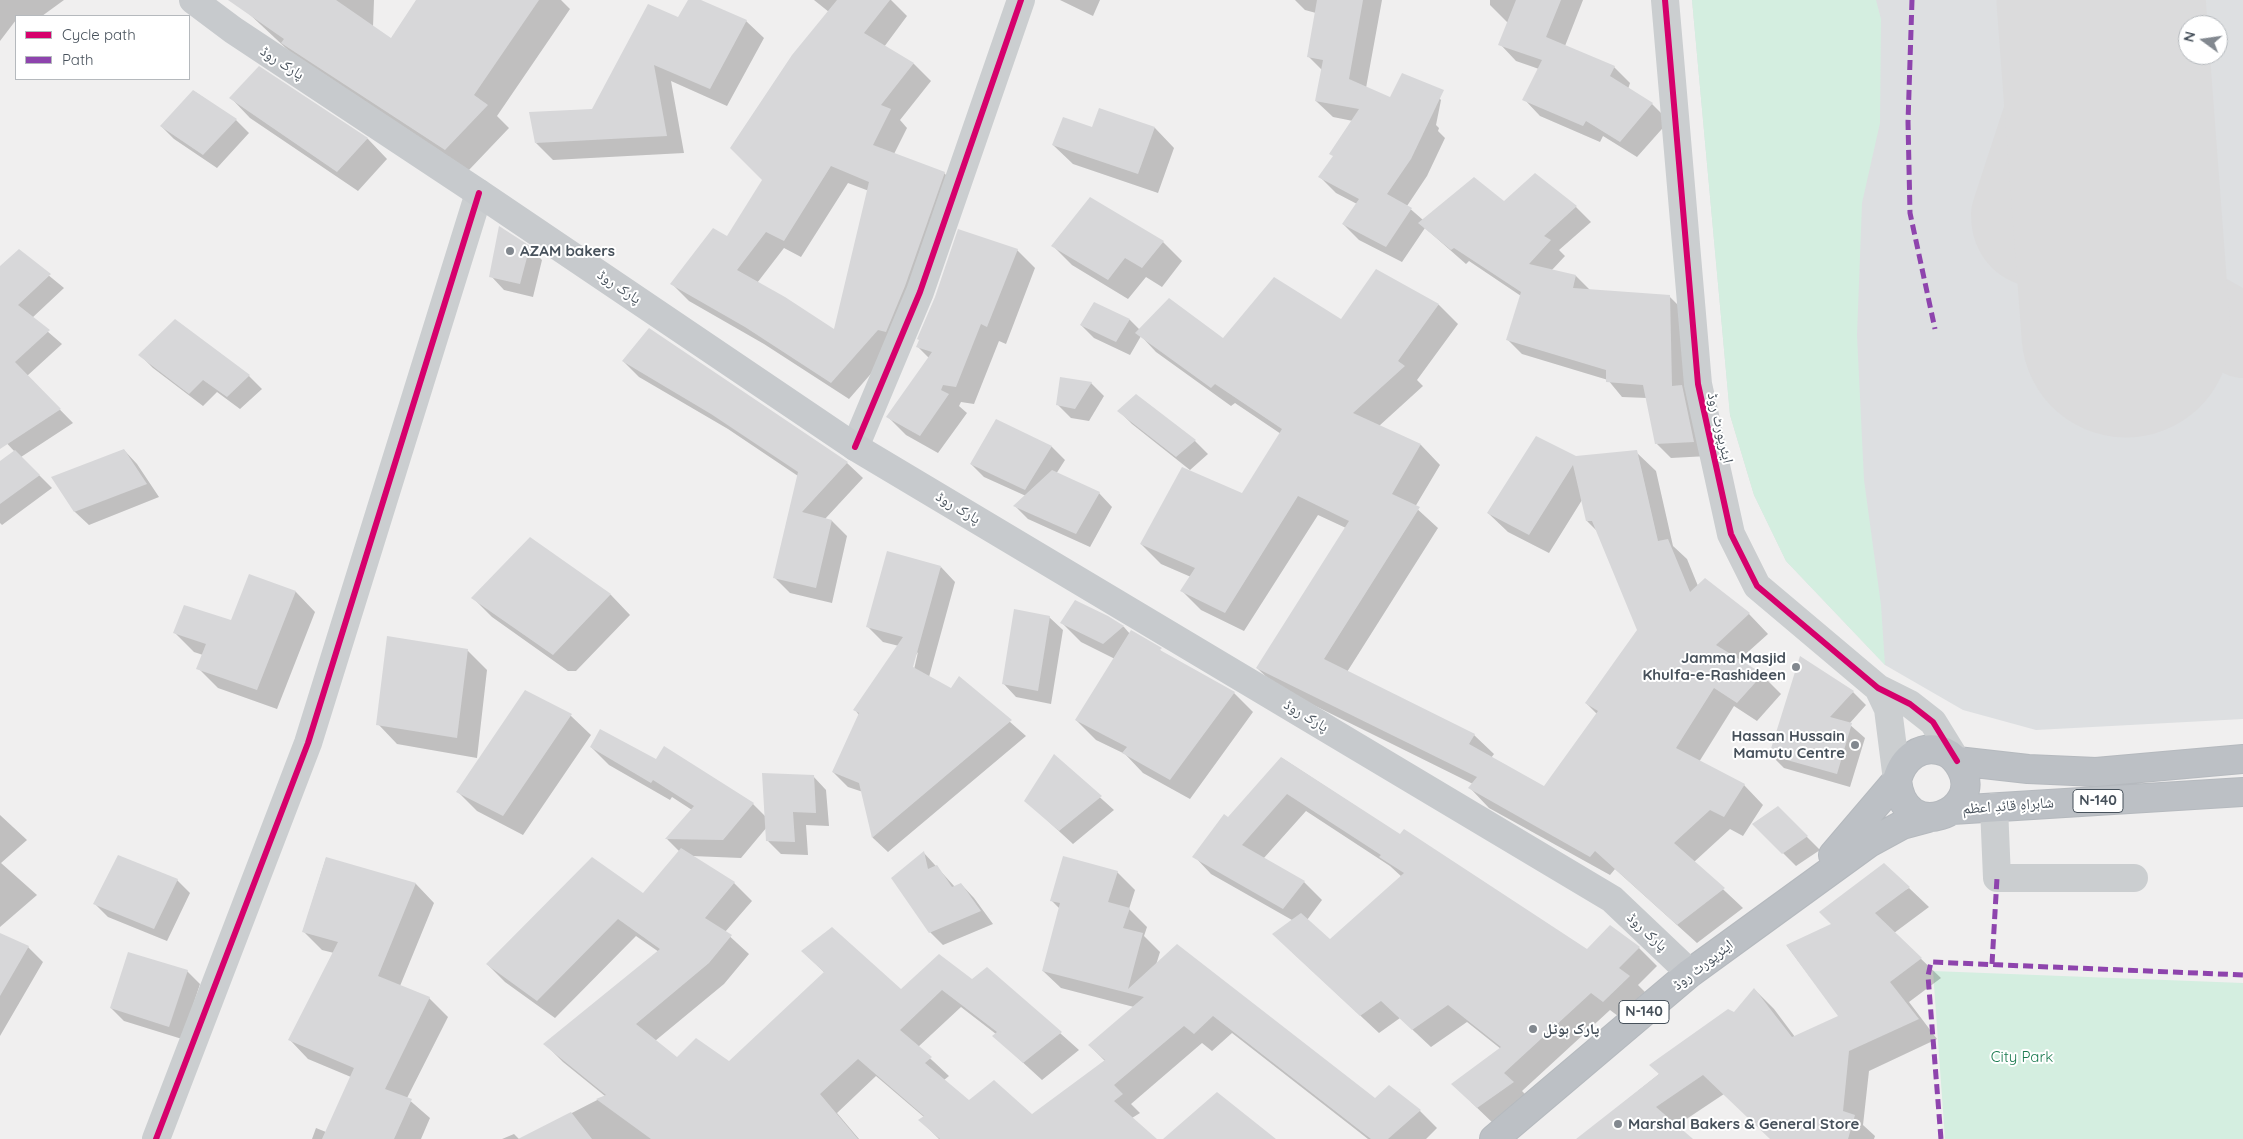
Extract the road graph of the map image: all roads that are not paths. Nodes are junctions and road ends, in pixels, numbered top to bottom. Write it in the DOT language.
graph roads {
  1 [pos="193,0"];
  2 [pos="1021,0"];
  3 [pos="1665,0"];
  4 [pos="479,193"];
  5 [pos="855,447"];
  6 [pos="1878,688"];
  7 [pos="2243,759"];
  8 [pos="1957,761"];
  9 [pos="1897,780"];
  10 [pos="2243,792"];
  11 [pos="1994,807"];
  12 [pos="1940,814"];
  13 [pos="2134,878"];
  14 [pos="1800,891"];
  15 [pos="1690,973"];
  16 [pos="156,1139"];
  17 [pos="1494,1139"];
  1 -- 4 [label="main road, پارک روڈ"];
  2 -- 5 [label="street"];
  3 -- 6 [label="street, ایئرپورٹ روڈ"];
  4 -- 5 [label="main road, پارک روڈ"];
  4 -- 16 [label="street"];
  5 -- 15 [label="main road, پارک روڈ"];
  6 -- 8 [label="street, ایئرپورٹ روڈ"];
  6 -- 9 [label="street, ایئرپورٹ روڈ"];
  7 -- 8 [label="highway, N-140"];
  8 -- 9 [label="highway, N-140"];
  8 -- 12 [label="highway"];
  9 -- 12 [label="highway"];
  9 -- 14 [label="highway, ایئرپورٹ روڈ / N-140"];
  10 -- 11 [label="highway, شاہراہِ قائدِ اعظم / N-140"];
  11 -- 12 [label="highway, شاہراہِ قائدِ اعظم / N-140"];
  11 -- 13 [label="street"];
  12 -- 14 [label="highway, ایئرپورٹ روڈ / N-140"];
  14 -- 15 [label="highway, ایئرپورٹ روڈ / N-140"];
  15 -- 17 [label="highway, ایئرپورٹ روڈ / N-140"];
}
